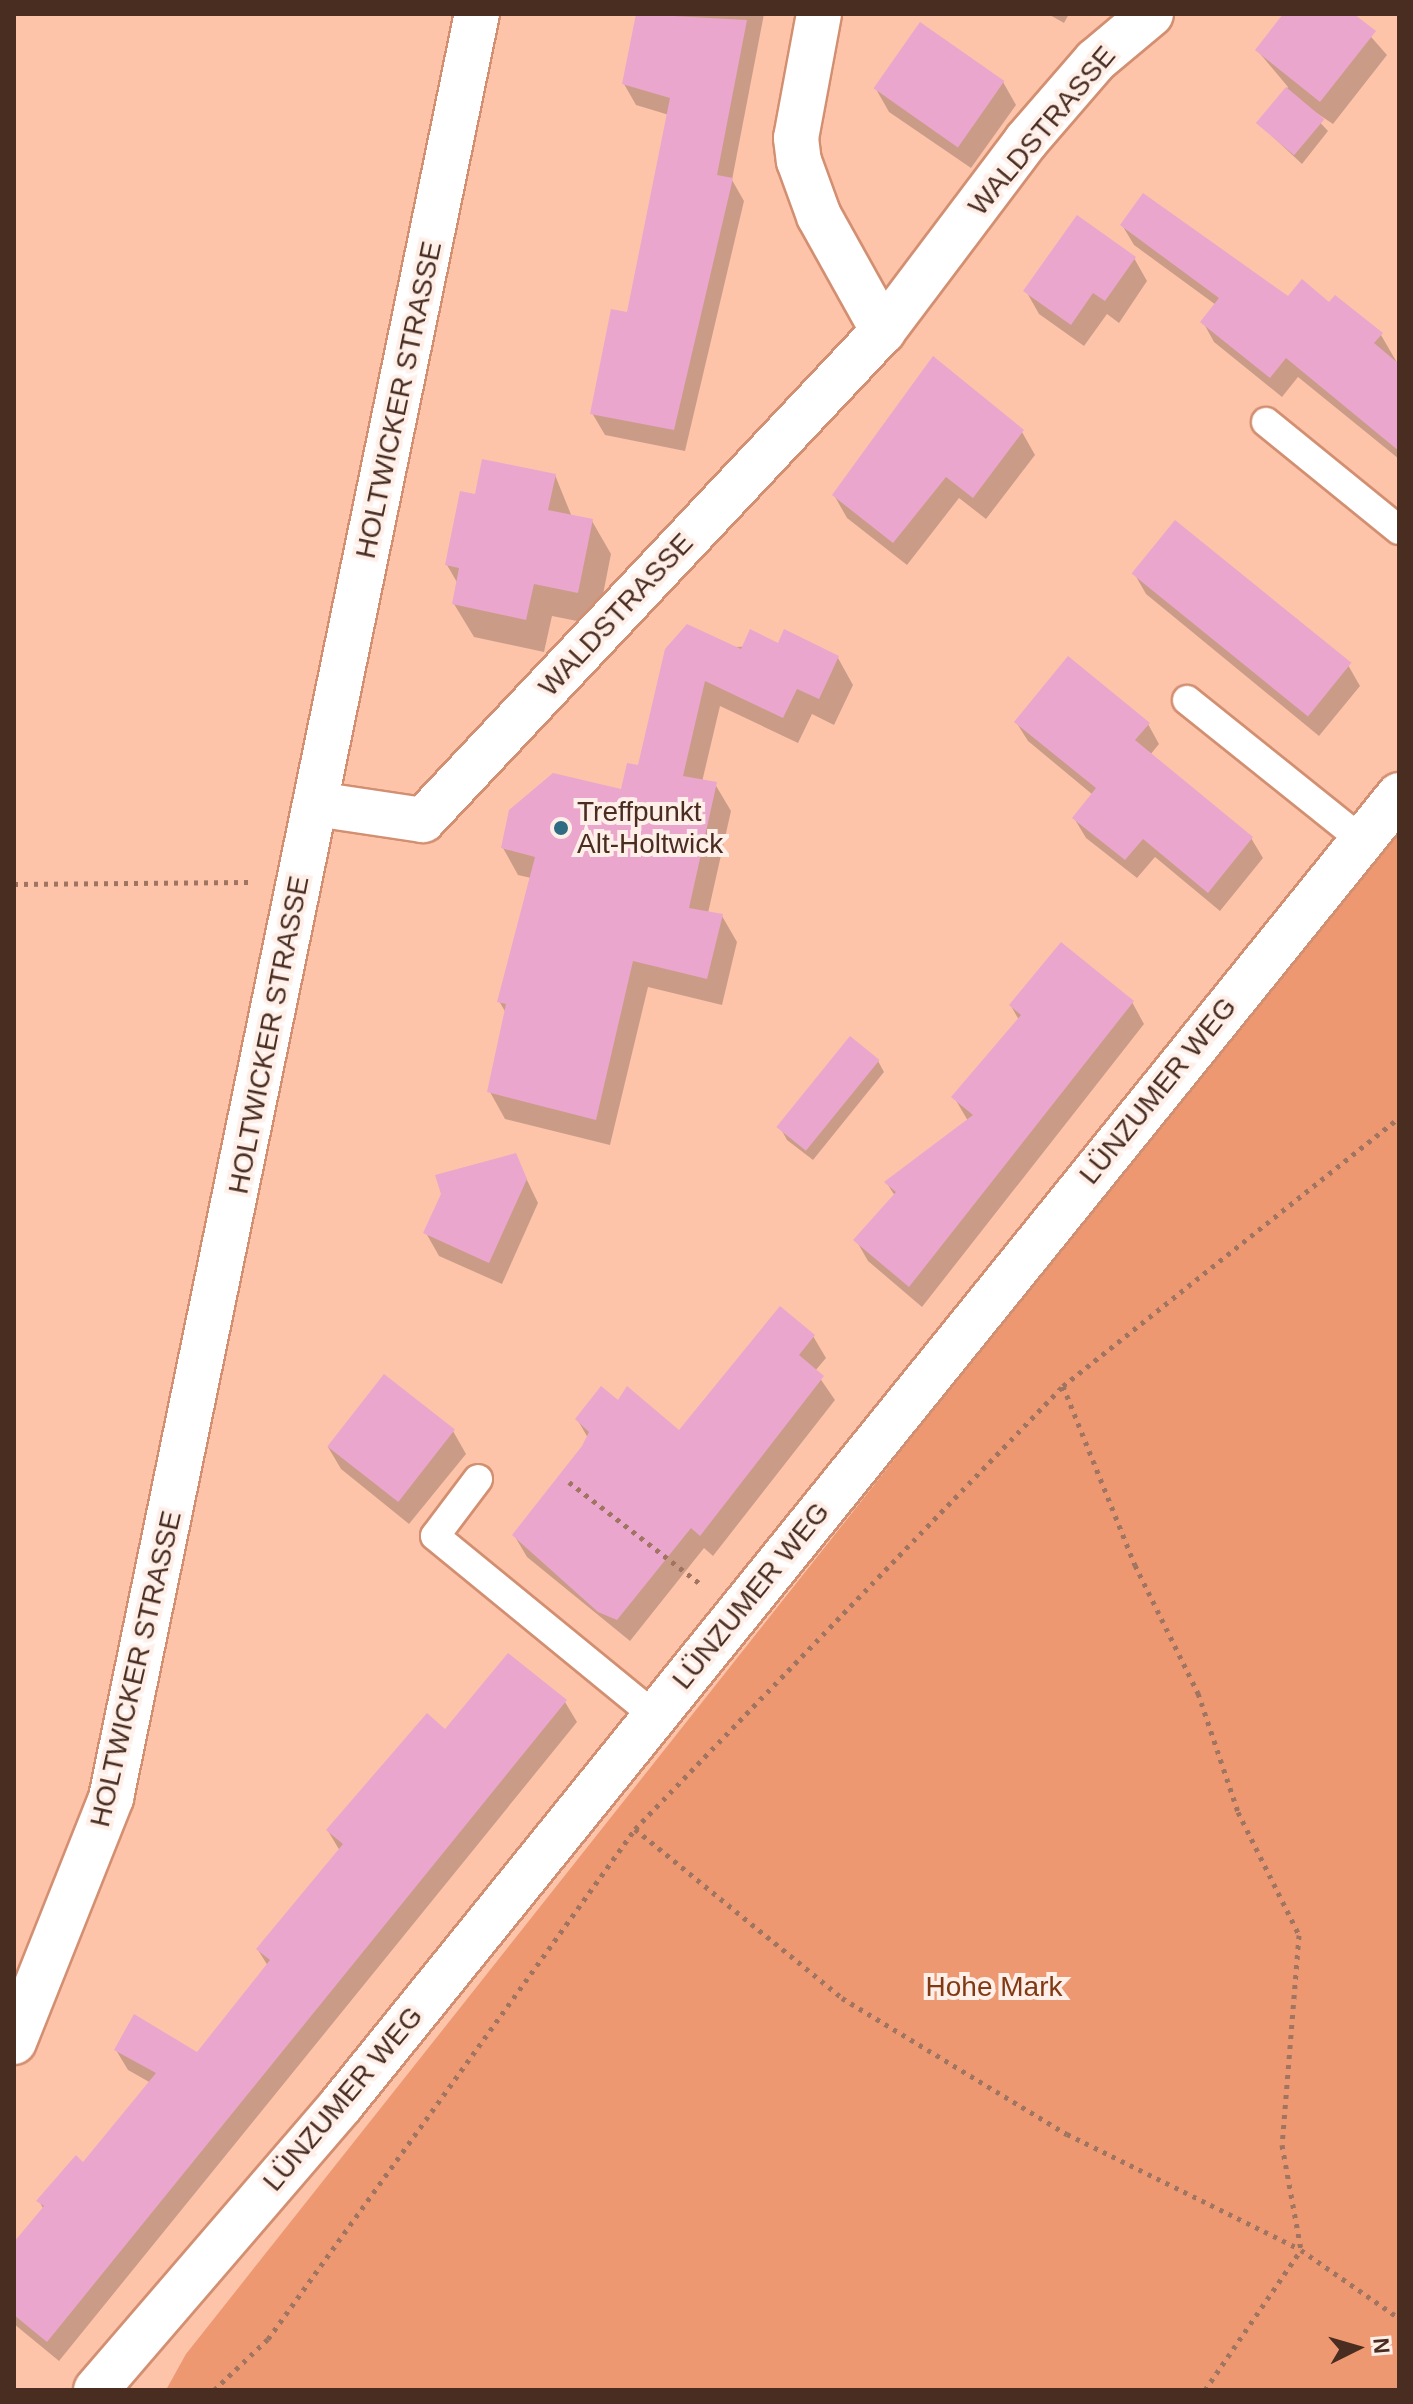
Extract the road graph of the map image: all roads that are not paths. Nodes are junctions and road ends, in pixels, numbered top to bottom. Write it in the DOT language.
graph roads {
  1 [pos="477,14"];
  2 [pos="819,14"];
  3 [pos="1151,14"];
  4 [pos="883,331"];
  5 [pos="1266,422"];
  6 [pos="1399,530"];
  7 [pos="1187,700"];
  8 [pos="1399,795"];
  9 [pos="316,804"];
  10 [pos="1362,840"];
  11 [pos="478,1479"];
  12 [pos="655,1716"];
  13 [pos="14,2042"];
  14 [pos="96,2390"];
  1 -- 9 [label="street, HOLTWICKER STRASSE"];
  2 -- 4 [label="street"];
  3 -- 4 [label="street, WALDSTRASSE"];
  4 -- 9 [label="street, WALDSTRASSE"];
  5 -- 6 [label="lane"];
  7 -- 10 [label="lane"];
  8 -- 10 [label="street, LÜNZUMER WEG"];
  9 -- 13 [label="street, HOLTWICKER STRASSE"];
  10 -- 12 [label="street, LÜNZUMER WEG"];
  11 -- 12 [label="lane"];
  12 -- 14 [label="street, LÜNZUMER WEG"];
}
